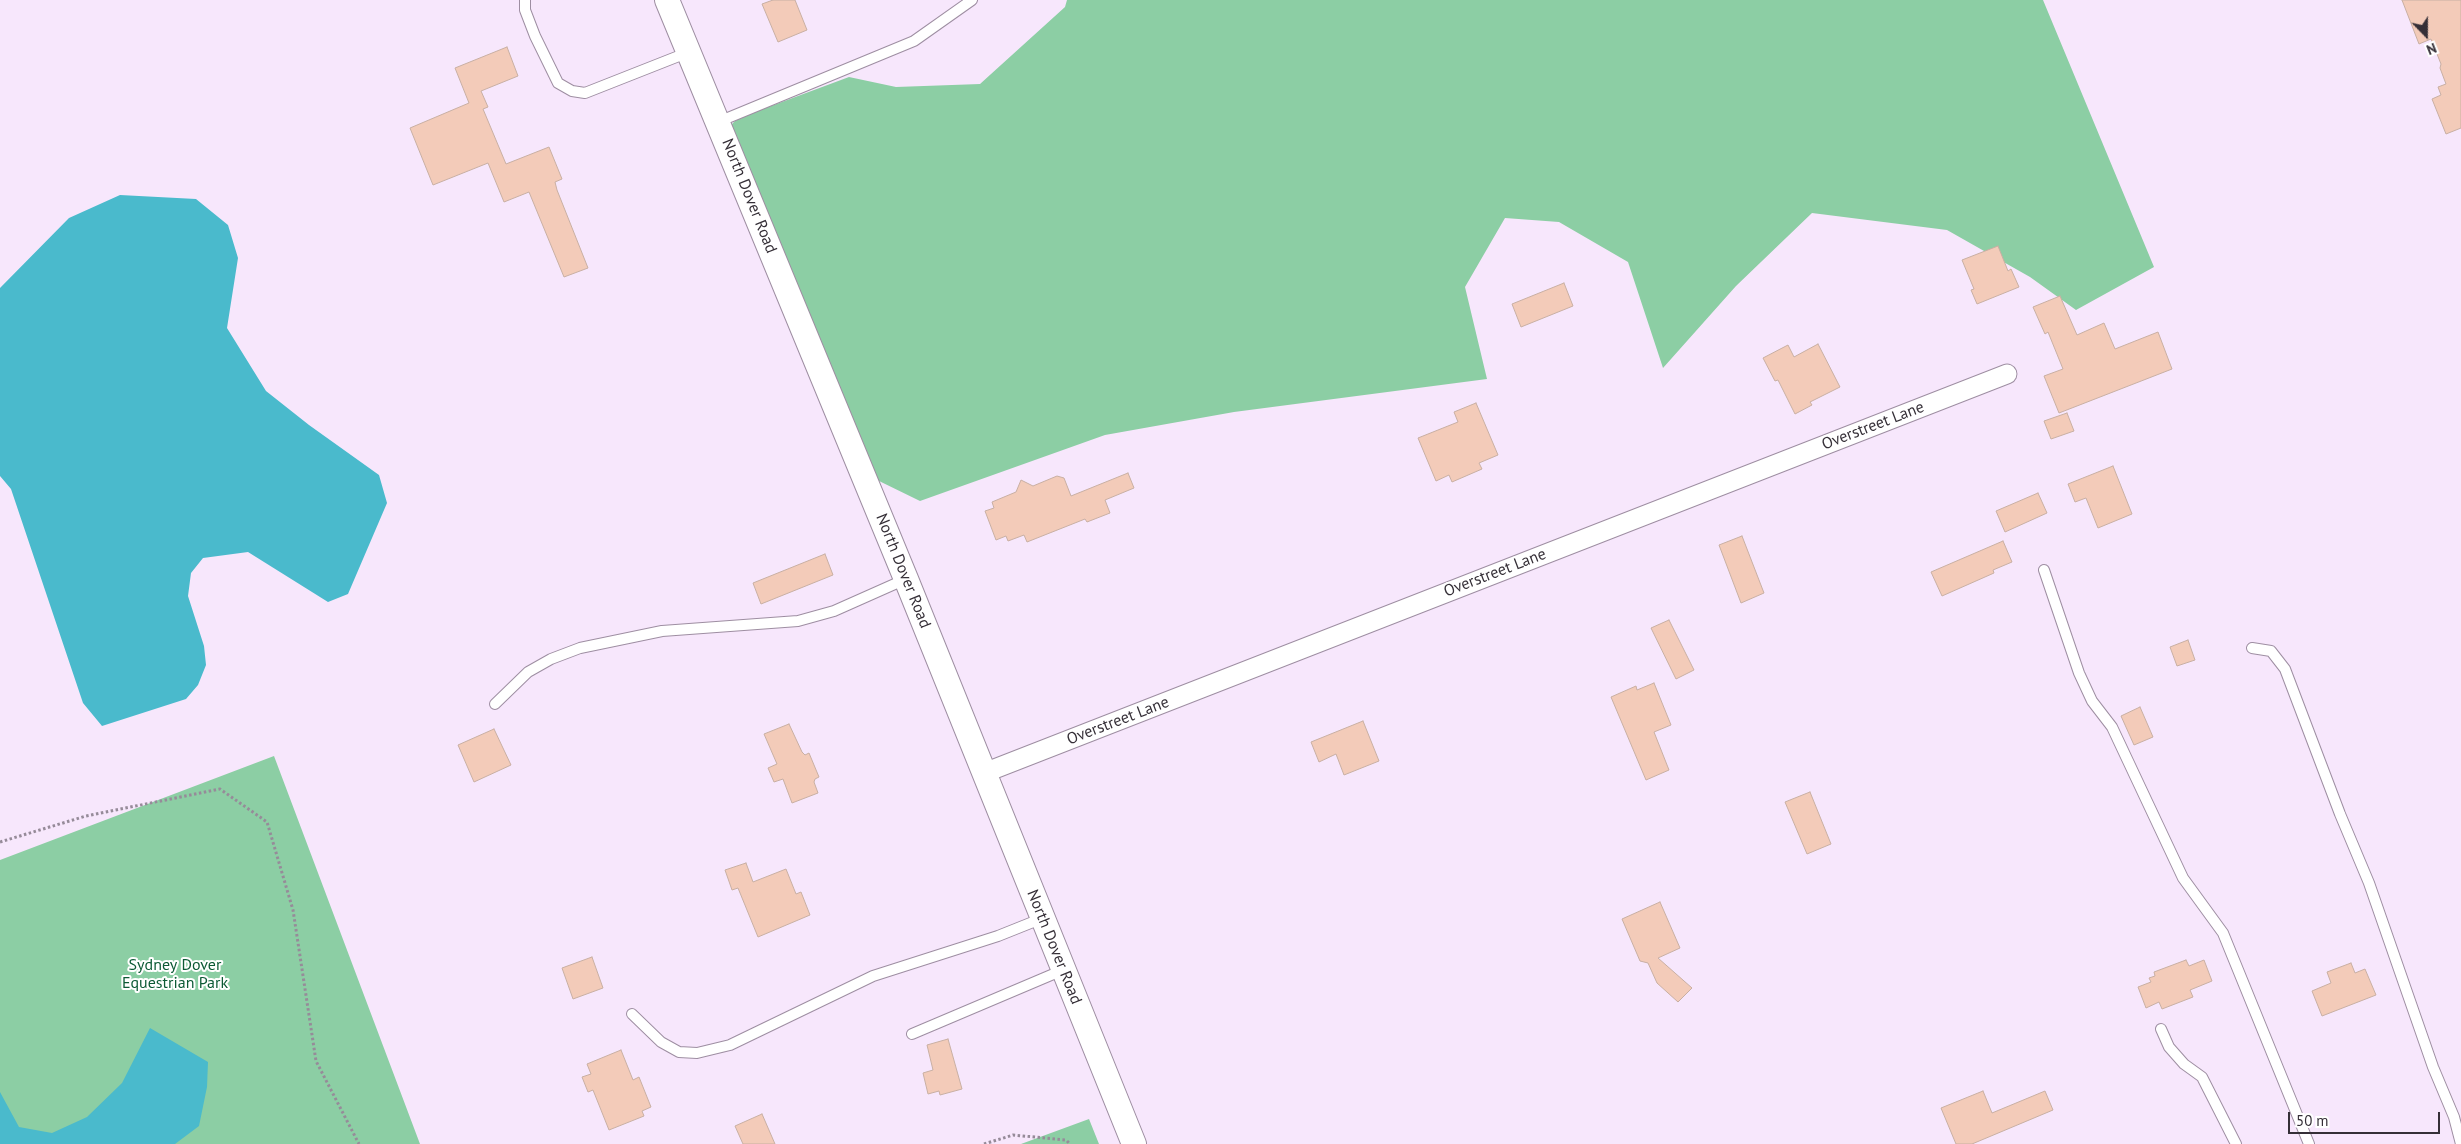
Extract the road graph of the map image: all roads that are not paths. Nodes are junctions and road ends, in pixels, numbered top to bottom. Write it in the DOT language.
graph roads {
  1 [pos="525,0"];
  2 [pos="667,0"];
  3 [pos="972,0"];
  4 [pos="689,52"];
  5 [pos="718,122"];
  6 [pos="2007,374"];
  7 [pos="2044,570"];
  8 [pos="906,579"];
  9 [pos="2252,648"];
  10 [pos="495,704"];
  11 [pos="984,774"];
  12 [pos="1042,918"];
  13 [pos="1064,970"];
  14 [pos="632,1014"];
  15 [pos="2161,1028"];
  16 [pos="912,1034"];
  17 [pos="1134,1144"];
  18 [pos="2236,1144"];
  19 [pos="2309,1144"];
  20 [pos="2461,1144"];
  1 -- 4 [label="lane"];
  2 -- 4 [label="street, North Dover Road"];
  3 -- 5 [label="lane"];
  4 -- 5 [label="street, North Dover Road"];
  5 -- 8 [label="street, North Dover Road"];
  6 -- 11 [label="street, Overstreet Lane"];
  7 -- 19 [label="lane"];
  8 -- 10 [label="lane"];
  8 -- 11 [label="street, North Dover Road"];
  9 -- 20 [label="lane"];
  11 -- 12 [label="street, North Dover Road"];
  12 -- 13 [label="street, North Dover Road"];
  12 -- 14 [label="lane"];
  13 -- 16 [label="lane"];
  13 -- 17 [label="street, North Dover Road"];
  15 -- 18 [label="lane"];
}
